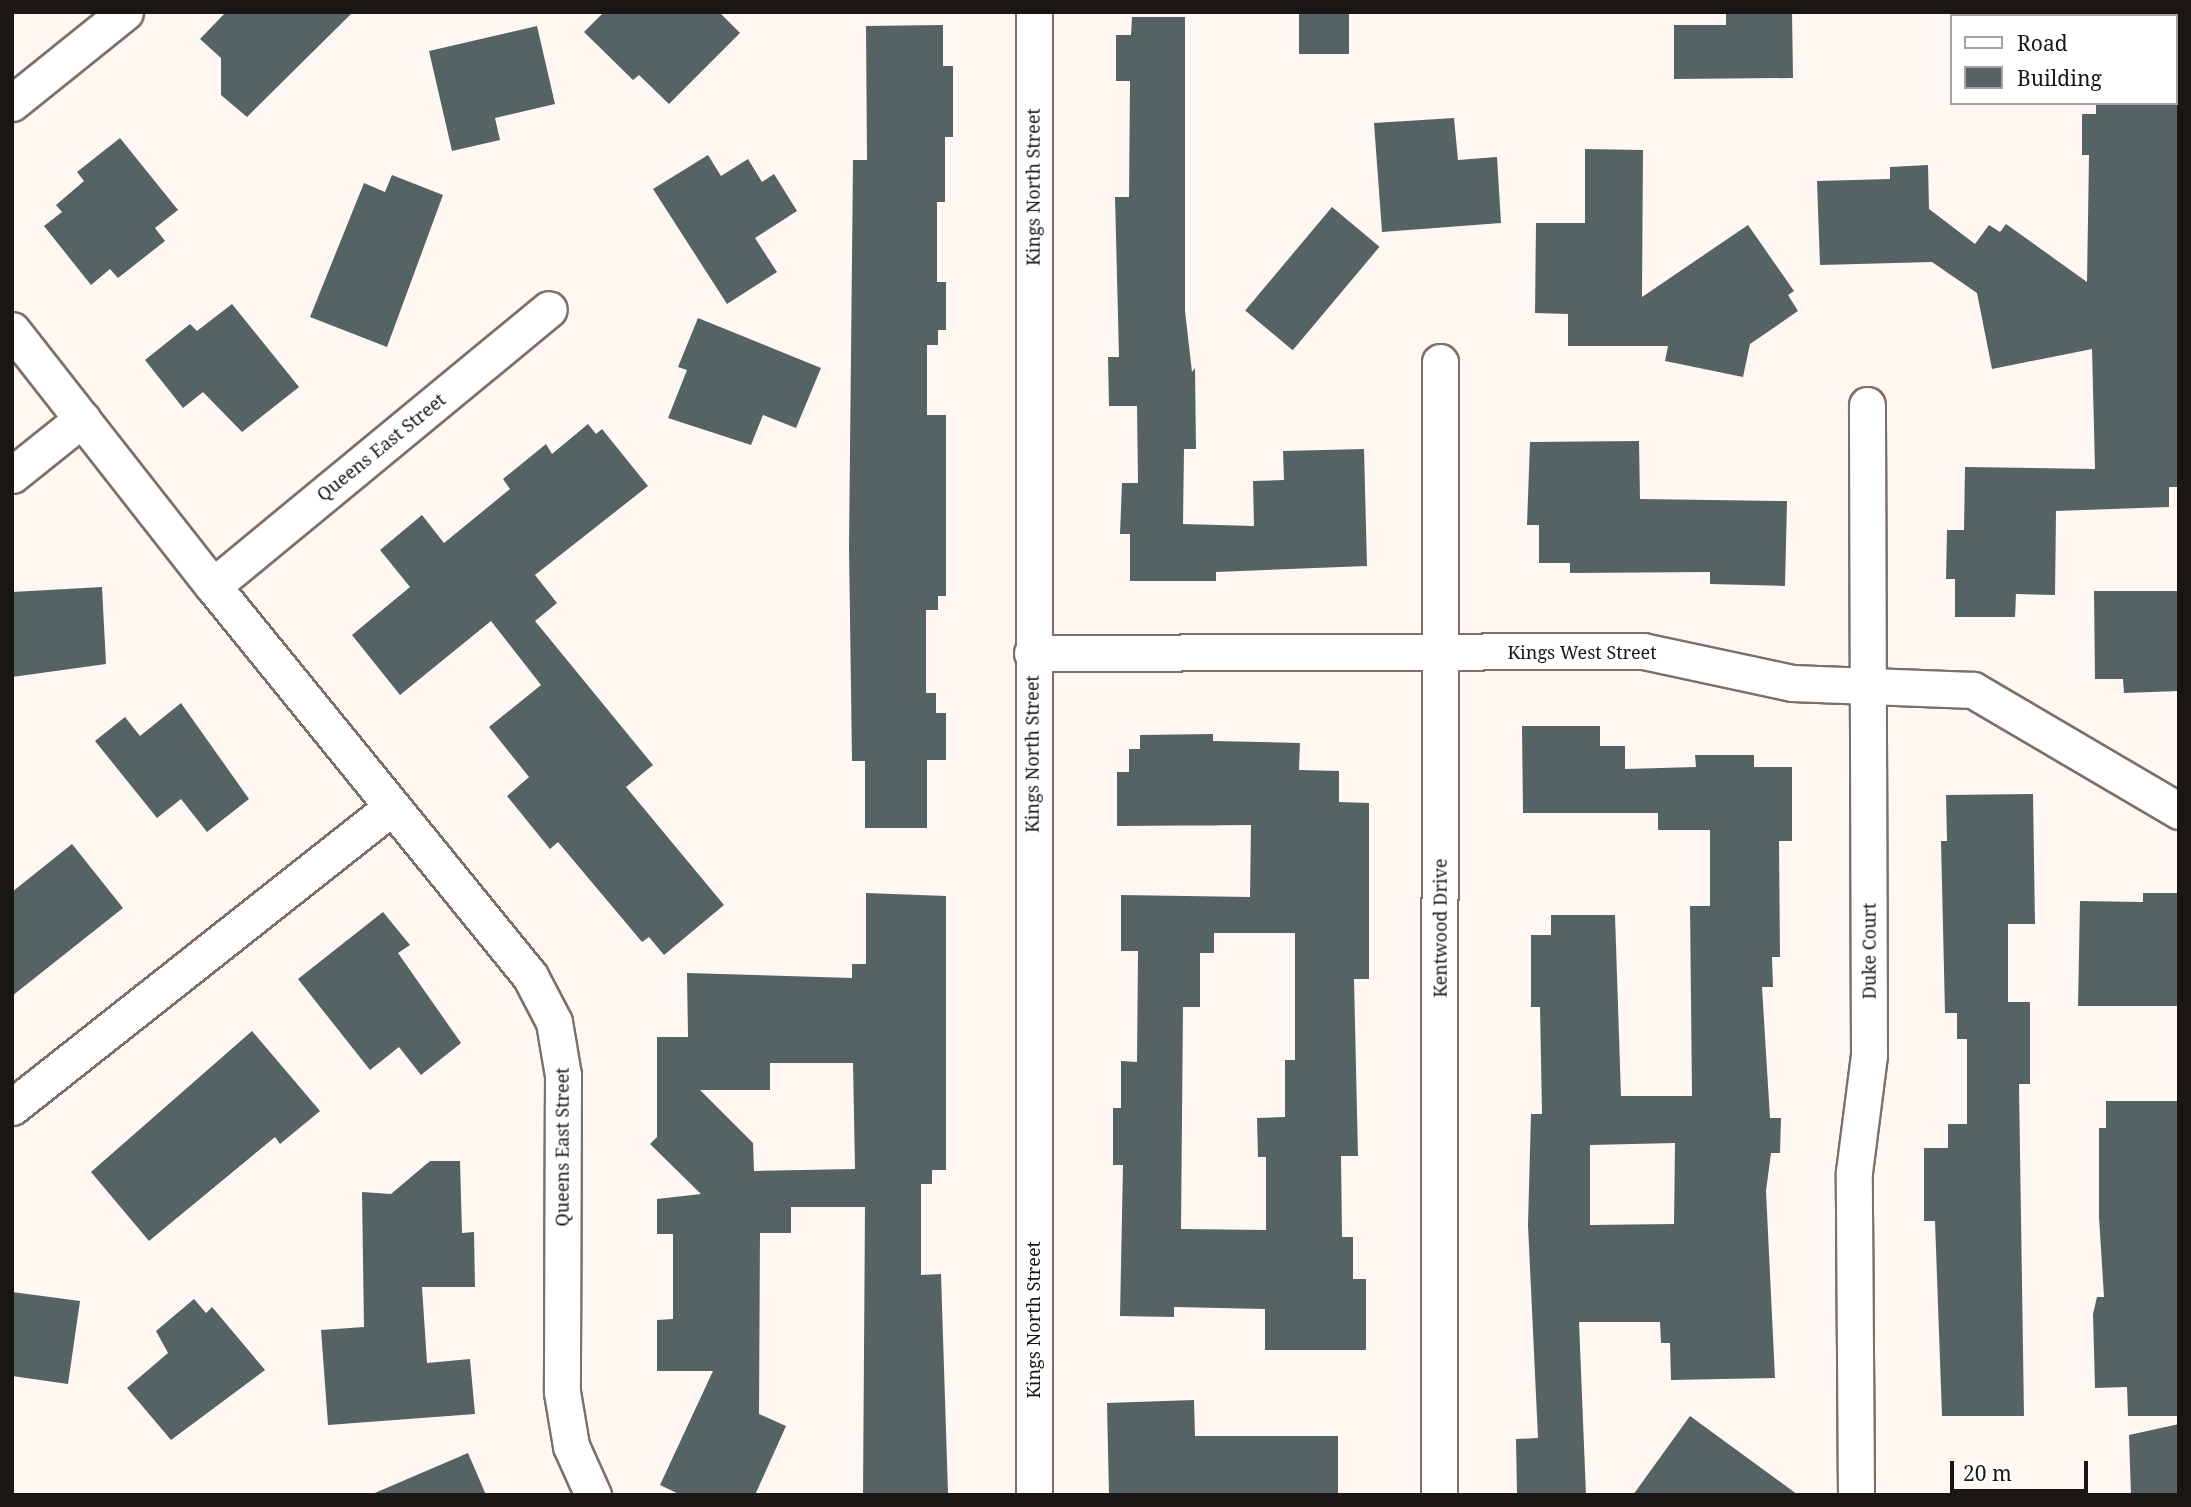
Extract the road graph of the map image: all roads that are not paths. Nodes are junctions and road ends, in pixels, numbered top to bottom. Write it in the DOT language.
graph roads {
  1 [pos="125,12"];
  2 [pos="1034,12"];
  3 [pos="12,103"];
  4 [pos="549,309"];
  5 [pos="12,330"];
  6 [pos="1440,362"];
  7 [pos="1867,405"];
  8 [pos="82,419"];
  9 [pos="12,475"];
  10 [pos="214,586"];
  11 [pos="1032,653"];
  12 [pos="1440,653"];
  13 [pos="1867,685"];
  14 [pos="391,808"];
  15 [pos="2179,811"];
  16 [pos="12,1107"];
  17 [pos="593,1495"];
  18 [pos="1034,1495"];
  19 [pos="1439,1495"];
  20 [pos="1856,1495"];
  1 -- 3 [label="street"];
  2 -- 11 [label="street, Kings North Street"];
  4 -- 10 [label="street, Queens East Street"];
  5 -- 8 [label="street, Queens East Street"];
  6 -- 12 [label="street, Kentwood Drive"];
  7 -- 13 [label="street, Duke Court"];
  8 -- 9 [label="street"];
  8 -- 10 [label="street, Queens East Street"];
  10 -- 14 [label="street, Queens East Street"];
  11 -- 12 [label="street, Kings West Street"];
  11 -- 18 [label="street, Kings North Street"];
  12 -- 13 [label="street, Kings West Street"];
  12 -- 19 [label="street, Kentwood Drive"];
  13 -- 15 [label="street, Kings West Street"];
  13 -- 20 [label="street, Duke Court"];
  14 -- 16 [label="street"];
  14 -- 17 [label="street, Queens East Street"];
}
